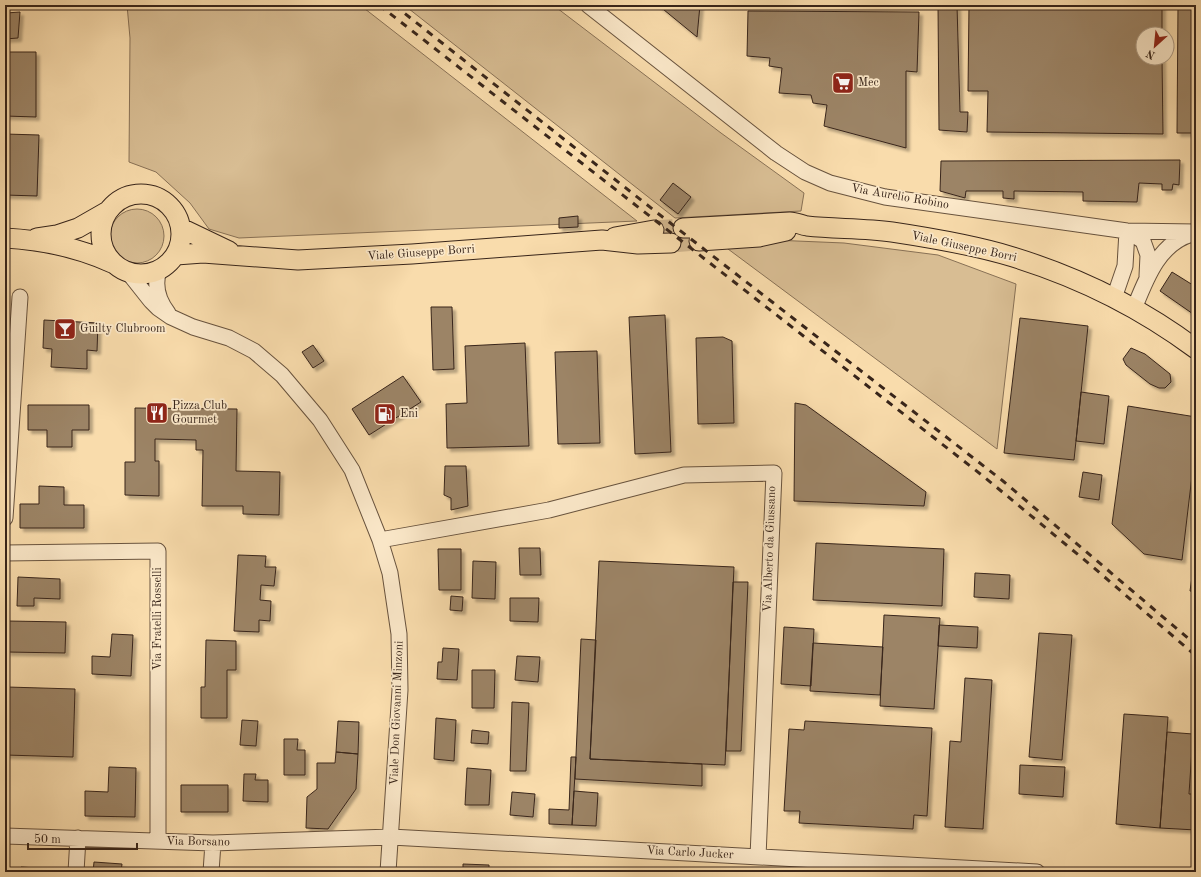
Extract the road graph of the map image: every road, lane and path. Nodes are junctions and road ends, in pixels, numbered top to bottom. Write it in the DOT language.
graph roads {
  1 [pos="588,5"];
  2 [pos="106,212"];
  3 [pos="806,226"];
  4 [pos="181,228"];
  5 [pos="683,228"];
  6 [pos="654,230"];
  7 [pos="1127,231"];
  8 [pos="1196,232"];
  9 [pos="5,238"];
  10 [pos="30,239"];
  11 [pos="602,240"];
  12 [pos="699,241"];
  13 [pos="671,243"];
  14 [pos="176,255"];
  15 [pos="239,256"];
  16 [pos="120,268"];
  17 [pos="159,270"];
  18 [pos="1146,278"];
  19 [pos="20,297"];
  20 [pos="1114,298"];
  21 [pos="1134,309"];
  22 [pos="171,316"];
  23 [pos="1196,349"];
  24 [pos="5,518"];
  25 [pos="380,540"];
  26 [pos="5,553"];
  27 [pos="5,836"];
  28 [pos="391,837"];
  29 [pos="78,838"];
  30 [pos="158,841"];
  31 [pos="213,843"];
  32 [pos="758,857"];
  33 [pos="76,872"];
  34 [pos="211,872"];
  35 [pos="388,872"];
  36 [pos="1037,872"];
  1 -- 7 [label="street, Via Aurelio Robino"];
  2 -- 4 [label="main road"];
  2 -- 10 [label="main road, Viale Don Giovanni Minzoni"];
  2 -- 16 [label="main road"];
  3 -- 5 [label="main road, Viale Giuseppe Borri"];
  3 -- 12 [label="main road, Viale Giuseppe Borri"];
  3 -- 20 [label="main road, Viale Giuseppe Borri"];
  4 -- 14 [label="main road"];
  4 -- 15 [label="main road, Viale Giuseppe Borri"];
  6 -- 11 [label="main road, Viale Giuseppe Borri"];
  7 -- 8 [label="street, Via Aurelio Robino"];
  7 -- 18 [label="street"];
  7 -- 20 [label="street"];
  8 -- 18 [label="street"];
  9 -- 10 [label="main road, Viale Don Giovanni Minzoni"];
  10 -- 16 [label="main road, Viale Don Giovanni Minzoni"];
  11 -- 13 [label="main road, Viale Giuseppe Borri"];
  11 -- 15 [label="main road, Viale Giuseppe Borri"];
  14 -- 15 [label="main road, Viale Giuseppe Borri"];
  14 -- 17 [label="main road"];
  16 -- 17 [label="main road"];
  16 -- 22 [label="street, Viale Don Giovanni Minzoni"];
  17 -- 22 [label="street"];
  18 -- 21 [label="street"];
  19 -- 24 [label="street"];
  20 -- 21 [label="main road, Viale Giuseppe Borri"];
  21 -- 23 [label="main road, Viale Giuseppe Borri"];
  22 -- 25 [label="street, Viale Don Giovanni Minzoni"];
  25 -- 28 [label="street, Viale Don Giovanni Minzoni"];
  25 -- 32 [label="street, Via Alberto da Giussano"];
  26 -- 30 [label="street, Via Fratelli Rosselli"];
  27 -- 29 [label="street, Via Borsano"];
  28 -- 31 [label="street, Via Borsano"];
  28 -- 32 [label="street, Via Carlo Jucker"];
  28 -- 35 [label="street, Viale Don Giovanni Minzoni"];
  29 -- 30 [label="street, Via Borsano"];
  29 -- 33 [label="street"];
  30 -- 31 [label="street, Via Borsano"];
  31 -- 34 [label="street"];
  32 -- 36 [label="street, Via Carlo Jucker"];
}
